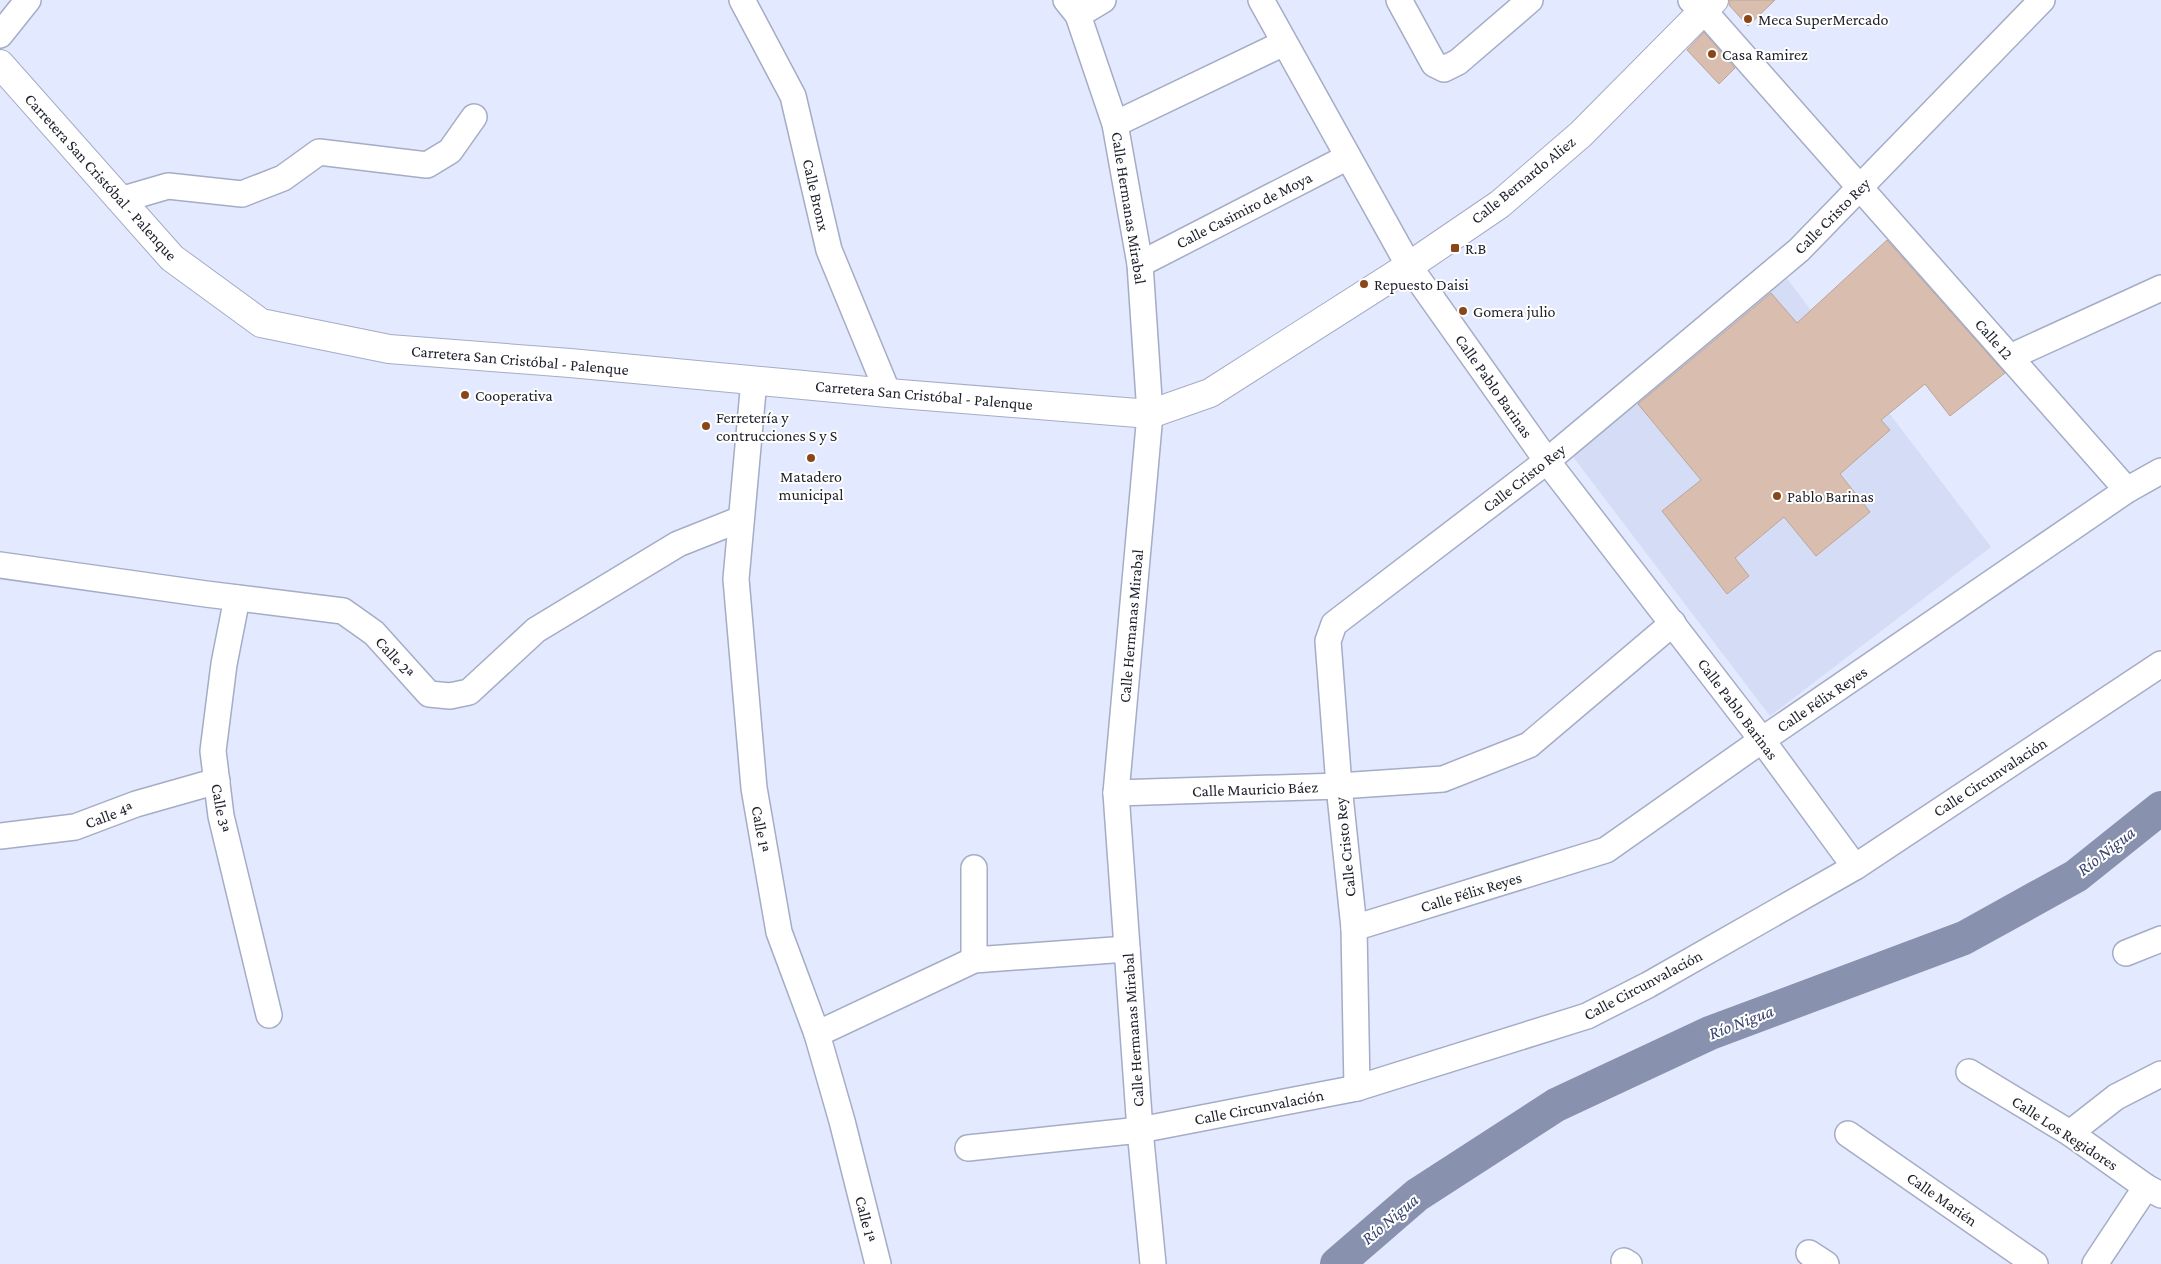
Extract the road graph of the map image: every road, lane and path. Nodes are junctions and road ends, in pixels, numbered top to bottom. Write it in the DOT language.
graph roads {
  1 [pos="28,0"];
  2 [pos="742,0"];
  3 [pos="1102,0"];
  4 [pos="1261,0"];
  5 [pos="1399,0"];
  6 [pos="1530,0"];
  7 [pos="2042,0"];
  8 [pos="1703,4"];
  9 [pos="1072,8"];
  10 [pos="0,35"];
  11 [pos="1284,42"];
  12 [pos="0,64"];
  13 [pos="474,117"];
  14 [pos="1115,124"];
  15 [pos="1348,157"];
  16 [pos="1861,187"];
  17 [pos="120,200"];
  18 [pos="1140,264"];
  19 [pos="1409,266"];
  20 [pos="2161,288"];
  21 [pos="2010,357"];
  22 [pos="754,380"];
  23 [pos="888,393"];
  24 [pos="1150,414"];
  25 [pos="1547,460"];
  26 [pos="2161,471"];
  27 [pos="2127,490"];
  28 [pos="741,519"];
  29 [pos="0,565"];
  30 [pos="237,598"];
  31 [pos="1673,622"];
  32 [pos="2161,664"];
  33 [pos="1762,740"];
  34 [pos="217,782"];
  35 [pos="1339,786"];
  36 [pos="1116,793"];
  37 [pos="0,836"];
  38 [pos="1855,867"];
  39 [pos="974,868"];
  40 [pos="1354,928"];
  41 [pos="2161,939"];
  42 [pos="1127,949"];
  43 [pos="2126,953"];
  44 [pos="974,960"];
  45 [pos="269,1015"];
  46 [pos="817,1034"];
  47 [pos="1969,1072"];
  48 [pos="2161,1074"];
  49 [pos="1357,1088"];
  50 [pos="1140,1130"];
  51 [pos="2070,1133"];
  52 [pos="1848,1134"];
  53 [pos="968,1148"];
  54 [pos="2154,1191"];
  55 [pos="878,1264"];
  56 [pos="1153,1264"];
  57 [pos="2035,1264"];
  58 [pos="2096,1264"];
  1 -- 10 [label="street"];
  2 -- 23 [label="street, Calle Bronx"];
  3 -- 9 [label="street"];
  4 -- 11 [label="street, Calle Pablo Barinas"];
  5 -- 6 [label="street"];
  7 -- 16 [label="street, Calle Cristo Rey"];
  8 -- 16 [label="street, Calle 12"];
  8 -- 19 [label="main road, Calle Bernardo Aliez"];
  9 -- 14 [label="street, Calle Hermanas Mirabal"];
  11 -- 14 [label="street"];
  11 -- 15 [label="street, Calle Pablo Barinas"];
  12 -- 17 [label="main road, Carretera San Cristóbal - Palenque"];
  13 -- 17 [label="street"];
  14 -- 18 [label="street, Calle Hermanas Mirabal"];
  15 -- 18 [label="street, Calle Casimiro de Moya"];
  15 -- 19 [label="street, Calle Pablo Barinas"];
  16 -- 21 [label="street, Calle 12"];
  16 -- 25 [label="street, Calle Cristo Rey"];
  17 -- 22 [label="main road, Carretera San Cristóbal - Palenque"];
  18 -- 24 [label="street, Calle Hermanas Mirabal"];
  19 -- 24 [label="main road, Calle Bernardo Aliez"];
  19 -- 25 [label="street, Calle Pablo Barinas"];
  20 -- 21 [label="street"];
  21 -- 27 [label="street, Calle 12"];
  22 -- 23 [label="main road, Carretera San Cristóbal - Palenque"];
  22 -- 28 [label="street, Calle 1ª"];
  23 -- 24 [label="main road, Carretera San Cristóbal - Palenque"];
  24 -- 36 [label="street, Calle Hermanas Mirabal"];
  25 -- 31 [label="street, Calle Pablo Barinas"];
  25 -- 35 [label="street, Calle Cristo Rey"];
  26 -- 27 [label="street, Calle Félix Reyes"];
  27 -- 33 [label="street, Calle Félix Reyes"];
  28 -- 30 [label="street, Calle 2ª"];
  28 -- 46 [label="street, Calle 1ª"];
  29 -- 30 [label="street, Calle 2ª"];
  30 -- 34 [label="street, Calle 3ª"];
  31 -- 33 [label="street, Calle Pablo Barinas"];
  31 -- 35 [label="street, Calle Mauricio Báez"];
  32 -- 38 [label="street, Calle Circunvalación"];
  33 -- 38 [label="street, Calle Pablo Barinas"];
  33 -- 40 [label="street, Calle Félix Reyes"];
  34 -- 37 [label="street, Calle 4ª"];
  34 -- 45 [label="street, Calle 3ª"];
  35 -- 36 [label="street, Calle Mauricio Báez"];
  35 -- 40 [label="street, Calle Cristo Rey"];
  36 -- 42 [label="street, Calle Hermanas Mirabal"];
  38 -- 49 [label="street, Calle Circunvalación"];
  39 -- 44 [label="street"];
  40 -- 49 [label="street, Calle Cristo Rey"];
  41 -- 43 [label="street"];
  42 -- 44 [label="street"];
  42 -- 50 [label="street, Calle Hermanas Mirabal"];
  44 -- 46 [label="street"];
  46 -- 55 [label="street, Calle 1ª"];
  47 -- 51 [label="street, Calle Los Regidores"];
  48 -- 51 [label="street"];
  49 -- 50 [label="street, Calle Circunvalación"];
  50 -- 53 [label="street, Calle Circunvalación"];
  50 -- 56 [label="street, Calle Hermanas Mirabal"];
  51 -- 54 [label="street, Calle Los Regidores"];
  52 -- 57 [label="street, Calle Marién"];
  54 -- 58 [label="street"];
}
